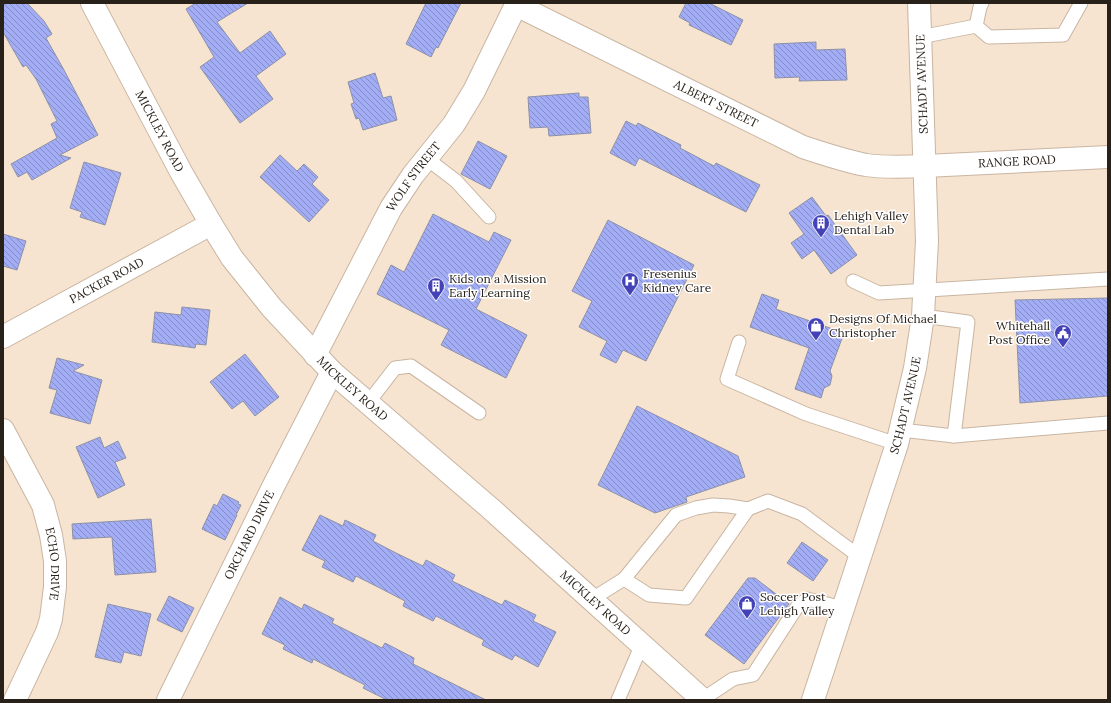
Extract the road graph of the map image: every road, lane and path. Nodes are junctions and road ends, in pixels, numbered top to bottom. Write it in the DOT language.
graph roads {
  1 [pos="92,3"];
  2 [pos="919,3"];
  3 [pos="982,3"];
  4 [pos="1081,3"];
  5 [pos="517,4"];
  6 [pos="976,26"];
  7 [pos="920,37"];
  8 [pos="1108,157"];
  9 [pos="426,158"];
  10 [pos="926,166"];
  11 [pos="489,217"];
  12 [pos="211,224"];
  13 [pos="1108,278"];
  14 [pos="853,281"];
  15 [pos="924,290"];
  16 [pos="923,316"];
  17 [pos="3,337"];
  18 [pos="739,342"];
  19 [pos="315,355"];
  20 [pos="332,372"];
  21 [pos="368,403"];
  22 [pos="479,413"];
  23 [pos="1108,423"];
  24 [pos="3,430"];
  25 [pos="954,436"];
  26 [pos="899,437"];
  27 [pos="748,509"];
  28 [pos="860,557"];
  29 [pos="624,579"];
  30 [pos="592,599"];
  31 [pos="843,608"];
  32 [pos="642,644"];
  33 [pos="15,700"];
  34 [pos="168,700"];
  35 [pos="618,700"];
  36 [pos="703,700"];
  37 [pos="813,700"];
  1 -- 12 [label="street, MICKLEY ROAD"];
  2 -- 7 [label="street, SCHADT AVENUE"];
  3 -- 6 [label="lane"];
  4 -- 6 [label="lane"];
  5 -- 9 [label="street, WOLF STREET"];
  5 -- 10 [label="street, ALBERT STREET"];
  6 -- 7 [label="lane"];
  7 -- 10 [label="street, SCHADT AVENUE"];
  8 -- 10 [label="street, RANGE ROAD"];
  9 -- 11 [label="lane"];
  9 -- 19 [label="street, WOLF STREET"];
  10 -- 15 [label="street, SCHADT AVENUE"];
  12 -- 17 [label="street, PACKER ROAD"];
  12 -- 19 [label="street, MICKLEY ROAD"];
  13 -- 15 [label="lane"];
  14 -- 15 [label="lane"];
  15 -- 16 [label="street, SCHADT AVENUE"];
  16 -- 25 [label="lane"];
  16 -- 26 [label="street, SCHADT AVENUE"];
  18 -- 26 [label="lane"];
  19 -- 20 [label="street, MICKLEY ROAD"];
  20 -- 21 [label="street, MICKLEY ROAD"];
  20 -- 34 [label="street, ORCHARD DRIVE"];
  21 -- 22 [label="lane"];
  21 -- 30 [label="street, MICKLEY ROAD"];
  23 -- 25 [label="lane"];
  24 -- 33 [label="street, ECHO DRIVE"];
  25 -- 26 [label="lane"];
  26 -- 28 [label="street, SCHADT AVENUE"];
  27 -- 28 [label="lane"];
  27 -- 29 [label="lane"];
  27 -- 29 [label="lane"];
  28 -- 31 [label="street, SCHADT AVENUE"];
  29 -- 30 [label="lane"];
  30 -- 32 [label="street, MICKLEY ROAD"];
  31 -- 36 [label="lane"];
  31 -- 37 [label="street, SCHADT AVENUE"];
  32 -- 35 [label="lane"];
  32 -- 36 [label="street, MICKLEY ROAD"];
}
